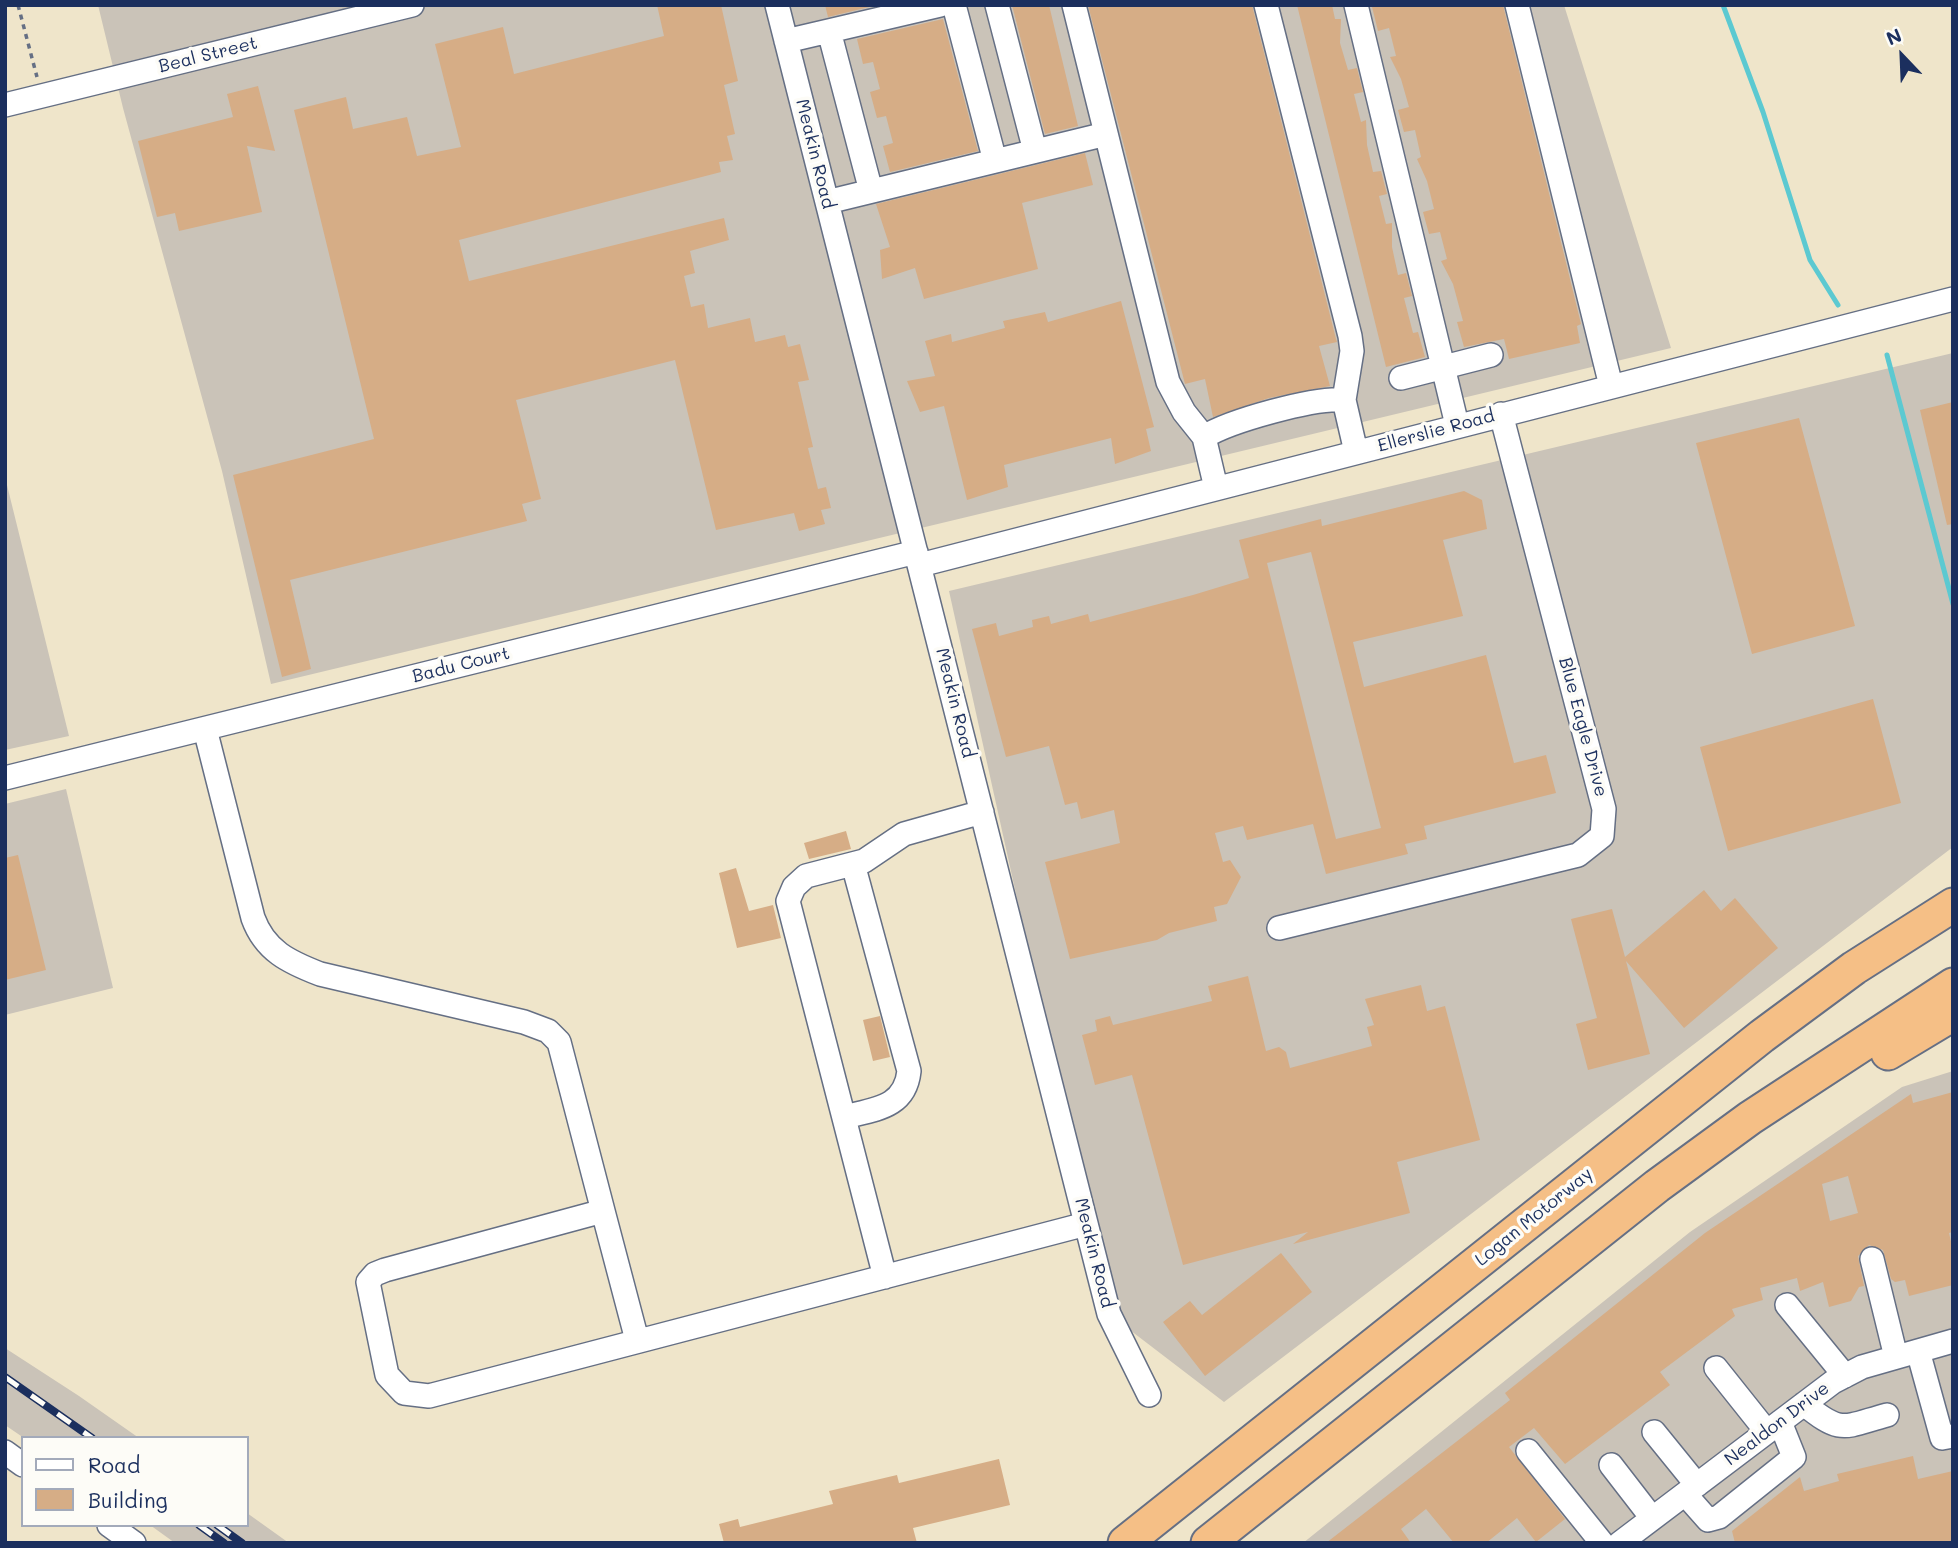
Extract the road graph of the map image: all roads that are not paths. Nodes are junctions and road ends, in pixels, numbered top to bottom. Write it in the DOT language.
graph roads {
  1 [pos="412,5"];
  2 [pos="777,5"];
  3 [pos="940,5"];
  4 [pos="954,5"];
  5 [pos="997,5"];
  6 [pos="1074,5"];
  7 [pos="1266,5"];
  8 [pos="1356,5"];
  9 [pos="1517,5"];
  10 [pos="829,31"];
  11 [pos="786,40"];
  12 [pos="5,105"];
  13 [pos="1106,134"];
  14 [pos="1035,151"];
  15 [pos="995,161"];
  16 [pos="871,191"];
  17 [pos="827,201"];
  18 [pos="1953,299"];
  19 [pos="1492,355"];
  20 [pos="1443,367"];
  21 [pos="1401,379"];
  22 [pos="1611,386"];
  23 [pos="1345,400"];
  24 [pos="1501,414"];
  25 [pos="1457,425"];
  26 [pos="1203,437"];
  27 [pos="1356,452"];
  28 [pos="1216,488"];
  29 [pos="918,558"];
  30 [pos="205,729"];
  31 [pos="5,778"];
  32 [pos="982,812"];
  33 [pos="853,864"];
  34 [pos="1953,905"];
  35 [pos="1279,928"];
  36 [pos="1953,985"];
  37 [pos="1953,1014"];
  38 [pos="844,1118"];
  39 [pos="603,1211"];
  40 [pos="1086,1224"];
  41 [pos="1567,1257"];
  42 [pos="1872,1259"];
  43 [pos="885,1277"];
  44 [pos="1787,1305"];
  45 [pos="637,1340"];
  46 [pos="1953,1341"];
  47 [pos="1919,1351"];
  48 [pos="1896,1357"];
  49 [pos="1716,1368"];
  50 [pos="1845,1376"];
  51 [pos="1149,1395"];
  52 [pos="1804,1404"];
  53 [pos="1887,1415"];
  54 [pos="1774,1427"];
  55 [pos="1654,1432"];
  56 [pos="1953,1436"];
  57 [pos="1528,1451"];
  58 [pos="5,1452"];
  59 [pos="21,1464"];
  60 [pos="1611,1465"];
  61 [pos="1691,1489"];
  62 [pos="1652,1518"];
  63 [pos="112,1527"];
  64 [pos="134,1543"];
  65 [pos="1125,1543"];
  66 [pos="1208,1543"];
  67 [pos="1602,1543"];
  68 [pos="1620,1543"];
  1 -- 12 [label="street, Beal Street"];
  2 -- 11 [label="street, Meakin Road"];
  3 -- 10 [label="street"];
  4 -- 15 [label="street"];
  5 -- 14 [label="street"];
  6 -- 13 [label="street"];
  7 -- 23 [label="street"];
  8 -- 20 [label="street"];
  9 -- 22 [label="street"];
  10 -- 11 [label="street"];
  10 -- 16 [label="street"];
  11 -- 17 [label="street, Meakin Road"];
  13 -- 14 [label="street"];
  13 -- 26 [label="street"];
  14 -- 15 [label="street"];
  15 -- 16 [label="street"];
  16 -- 17 [label="street"];
  17 -- 29 [label="street, Meakin Road"];
  18 -- 22 [label="street, Ellerslie Road"];
  19 -- 20 [label="street"];
  20 -- 21 [label="street"];
  20 -- 25 [label="street"];
  22 -- 24 [label="street, Ellerslie Road"];
  23 -- 26 [label="street"];
  23 -- 27 [label="street"];
  24 -- 25 [label="street, Ellerslie Road"];
  24 -- 35 [label="street, Blue Eagle Drive"];
  25 -- 27 [label="street, Ellerslie Road"];
  26 -- 28 [label="street"];
  27 -- 28 [label="street, Ellerslie Road"];
  28 -- 29 [label="street, Ellerslie Road"];
  29 -- 30 [label="street, Badu Court"];
  29 -- 32 [label="street, Meakin Road"];
  30 -- 31 [label="street, Badu Court"];
  30 -- 39 [label="street"];
  32 -- 33 [label="street"];
  32 -- 40 [label="street, Meakin Road"];
  33 -- 38 [label="street"];
  33 -- 38 [label="street"];
  34 -- 65 [label="highway, Logan Motorway"];
  36 -- 41 [label="highway"];
  37 -- 41 [label="highway"];
  38 -- 43 [label="street"];
  39 -- 45 [label="street"];
  39 -- 45 [label="street"];
  40 -- 43 [label="street"];
  40 -- 51 [label="street, Meakin Road"];
  41 -- 66 [label="highway"];
  42 -- 48 [label="street"];
  43 -- 45 [label="street"];
  44 -- 50 [label="street"];
  46 -- 47 [label="street, Nealdon Drive"];
  47 -- 48 [label="street, Nealdon Drive"];
  47 -- 56 [label="street"];
  48 -- 50 [label="street, Nealdon Drive"];
  49 -- 54 [label="street"];
  50 -- 52 [label="street, Nealdon Drive"];
  52 -- 53 [label="street"];
  52 -- 54 [label="street, Nealdon Drive"];
  54 -- 61 [label="street, Nealdon Drive"];
  54 -- 61 [label="street"];
  55 -- 61 [label="street"];
  57 -- 67 [label="street"];
  58 -- 59 [label="street"];
  60 -- 62 [label="street"];
  61 -- 62 [label="street, Nealdon Drive"];
  62 -- 68 [label="street, Nealdon Drive"];
  63 -- 64 [label="street"];
}
